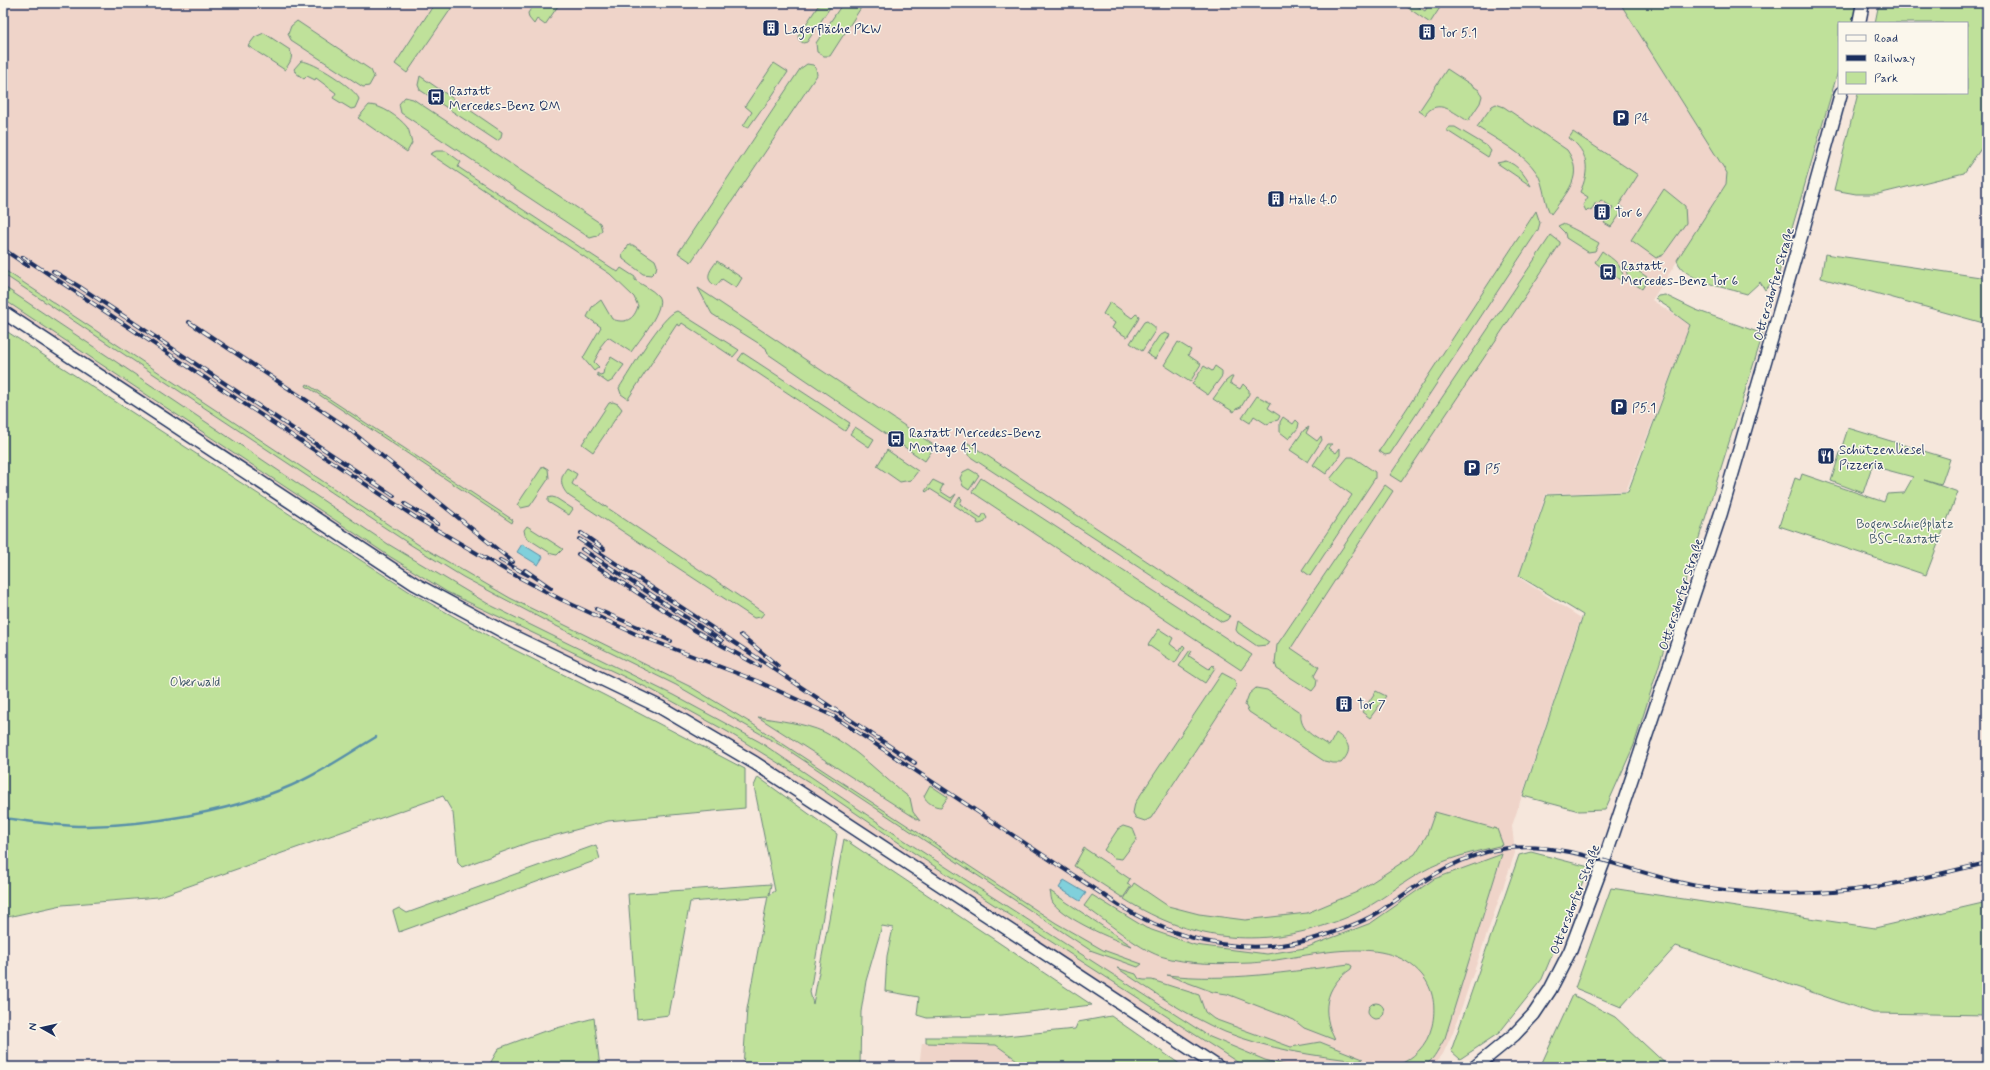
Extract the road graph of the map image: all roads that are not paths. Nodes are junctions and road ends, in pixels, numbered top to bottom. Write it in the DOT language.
graph roads {
  1 [pos="1863,3"];
  2 [pos="1859,22"];
  3 [pos="1841,94"];
  4 [pos="3,312"];
  5 [pos="1218,1067"];
  6 [pos="1475,1067"];
  1 -- 2 [label="street"];
  3 -- 6 [label="street, Ottersdorfer Straße"];
  4 -- 5 [label="street"];
}
